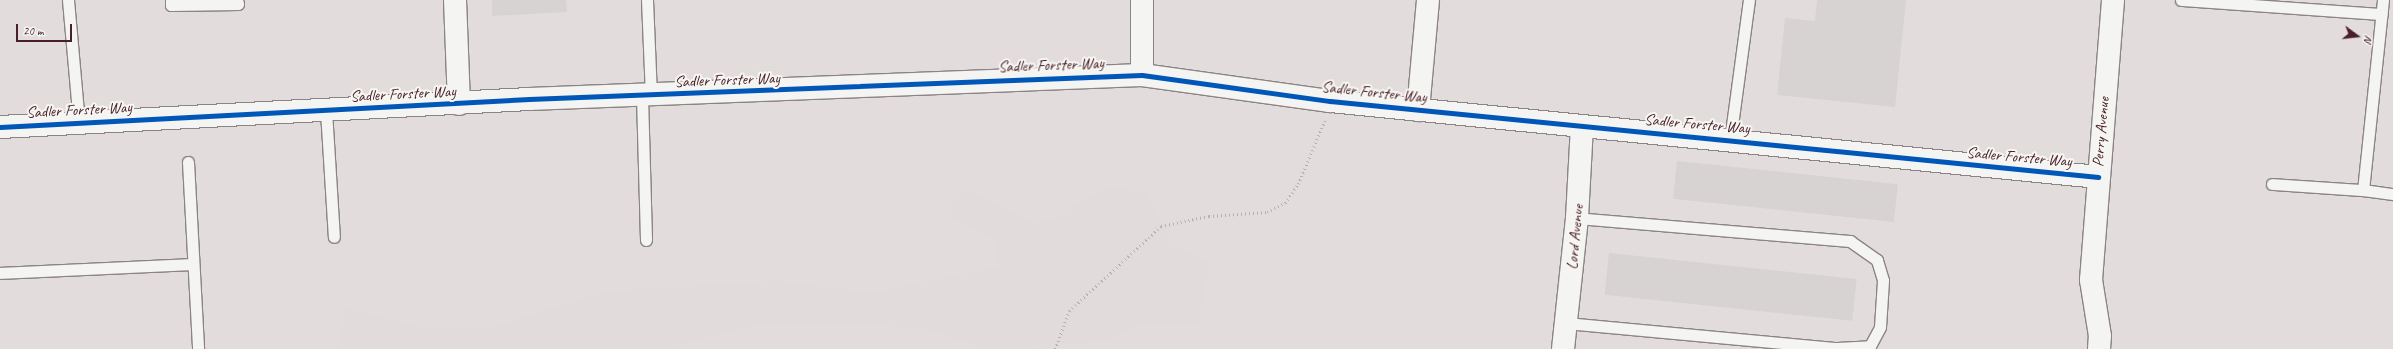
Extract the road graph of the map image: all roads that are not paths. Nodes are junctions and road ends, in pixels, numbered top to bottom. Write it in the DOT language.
graph roads {
  1 [pos="68,0"];
  2 [pos="171,0"];
  3 [pos="238,0"];
  4 [pos="455,0"];
  5 [pos="647,0"];
  6 [pos="1142,0"];
  7 [pos="1428,0"];
  8 [pos="1749,0"];
  9 [pos="2113,0"];
  10 [pos="2181,0"];
  11 [pos="2384,0"];
  12 [pos="2382,14"];
  13 [pos="1142,75"];
  14 [pos="647,95"];
  15 [pos="458,104"];
  16 [pos="1418,110"];
  17 [pos="326,111"];
  18 [pos="80,123"];
  19 [pos="1582,126"];
  20 [pos="0,127"];
  21 [pos="1730,140"];
  22 [pos="188,162"];
  23 [pos="2098,177"];
  24 [pos="2272,184"];
  25 [pos="2363,190"];
  26 [pos="2393,194"];
  27 [pos="1578,218"];
  28 [pos="334,237"];
  29 [pos="646,240"];
  30 [pos="193,264"];
  31 [pos="0,273"];
  32 [pos="1566,323"];
  33 [pos="2102,345"];
  34 [pos="198,349"];
  35 [pos="1563,349"];
  1 -- 18 [label="lane"];
  2 -- 3 [label="lane"];
  4 -- 15 [label="street"];
  5 -- 14 [label="lane"];
  6 -- 13 [label="street"];
  7 -- 16 [label="street"];
  8 -- 21 [label="lane"];
  9 -- 23 [label="street, Perry Avenue"];
  10 -- 12 [label="lane"];
  11 -- 12 [label="lane"];
  12 -- 25 [label="lane"];
  13 -- 14 [label="street, Sadler Forster Way"];
  13 -- 16 [label="street, Sadler Forster Way"];
  14 -- 15 [label="street, Sadler Forster Way"];
  14 -- 29 [label="lane"];
  15 -- 17 [label="street, Sadler Forster Way"];
  16 -- 19 [label="street, Sadler Forster Way"];
  17 -- 18 [label="street, Sadler Forster Way"];
  17 -- 28 [label="lane"];
  18 -- 20 [label="street, Sadler Forster Way"];
  19 -- 21 [label="street, Sadler Forster Way"];
  19 -- 27 [label="street, Lord Avenue"];
  21 -- 23 [label="street, Sadler Forster Way"];
  22 -- 30 [label="lane"];
  23 -- 33 [label="street, Perry Avenue"];
  24 -- 25 [label="lane"];
  25 -- 26 [label="lane"];
  27 -- 32 [label="street, Lord Avenue"];
  27 -- 32 [label="lane"];
  30 -- 31 [label="lane"];
  30 -- 34 [label="lane"];
  32 -- 35 [label="street, Lord Avenue"];
}
